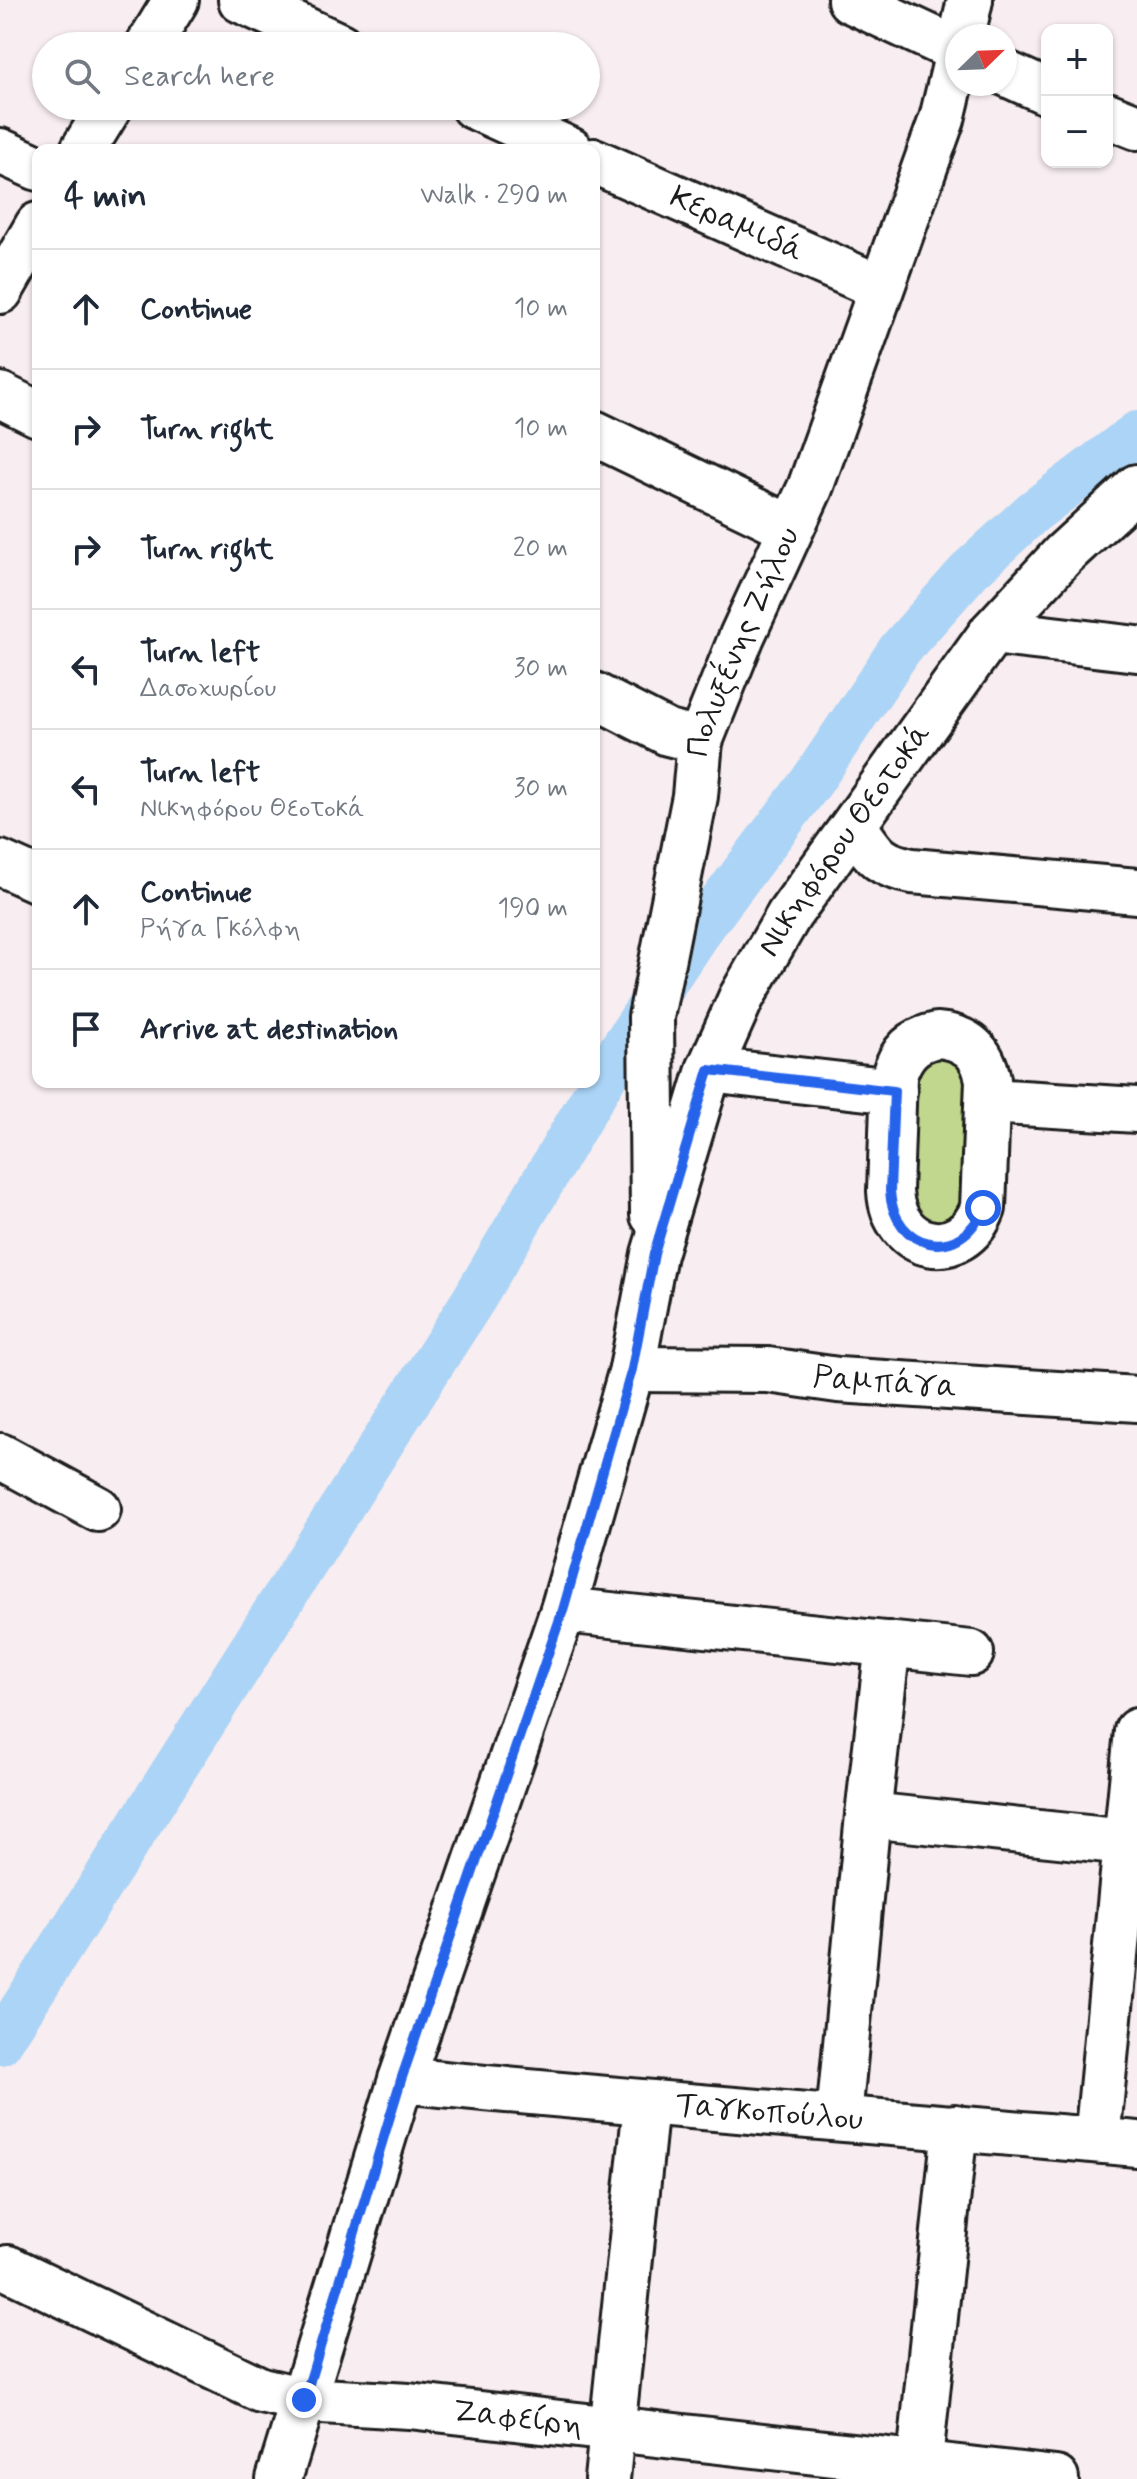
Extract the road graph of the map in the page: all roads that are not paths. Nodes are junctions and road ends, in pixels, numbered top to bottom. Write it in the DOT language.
graph roads {
  1 [pos="176,0"];
  2 [pos="241,0"];
  3 [pos="850,0"];
  4 [pos="970,0"];
  5 [pos="965,24"];
  6 [pos="157,32"];
  7 [pos="310,32"];
  8 [pos="945,44"];
  9 [pos="1017,78"];
  10 [pos="1041,89"];
  11 [pos="948,96"];
  12 [pos="1113,117"];
  13 [pos="101,120"];
  14 [pos="504,120"];
  15 [pos="1137,127"];
  16 [pos="87,144"];
  17 [pos="557,144"];
  18 [pos="0,151"];
  19 [pos="600,164"];
  20 [pos="32,165"];
  21 [pos="32,235"];
  22 [pos="881,288"];
  23 [pos="0,291"];
  24 [pos="0,395"];
  25 [pos="32,411"];
  26 [pos="600,436"];
  27 [pos="1137,487"];
  28 [pos="791,528"];
  29 [pos="992,632"];
  30 [pos="1137,649"];
  31 [pos="600,698"];
  32 [pos="700,741"];
  33 [pos="854,826"];
  34 [pos="0,863"];
  35 [pos="32,877"];
  36 [pos="1137,891"];
  37 [pos="709,1070"];
  38 [pos="894,1091"];
  39 [pos="988,1101"];
  40 [pos="1137,1110"];
  41 [pos="654,1254"];
  42 [pos="632,1369"];
  43 [pos="1137,1399"];
  44 [pos="0,1456"];
  45 [pos="98,1509"];
  46 [pos="563,1610"];
  47 [pos="888,1644"];
  48 [pos="971,1653"];
  49 [pos="1137,1731"];
  50 [pos="868,1815"];
  51 [pos="1126,1842"];
  52 [pos="401,2080"];
  53 [pos="646,2104"];
  54 [pos="839,2117"];
  55 [pos="955,2127"];
  56 [pos="1117,2142"];
  57 [pos="8,2268"];
  58 [pos="304,2400"];
  59 [pos="613,2428"];
  60 [pos="919,2471"];
  61 [pos="279,2479"];
  62 [pos="607,2479"];
  63 [pos="1056,2479"];
  1 -- 6 [label="street"];
  2 -- 7 [label="street"];
  3 -- 8 [label="street"];
  4 -- 5 [label="street"];
  9 -- 10 [label="street"];
  11 -- 22 [label="street, Πολυξένης Ζήλου"];
  12 -- 15 [label="street"];
  13 -- 16 [label="street"];
  14 -- 17 [label="street"];
  18 -- 20 [label="street"];
  19 -- 22 [label="street, Κεραμιδά"];
  21 -- 23 [label="street"];
  22 -- 28 [label="street, Πολυξένης Ζήλου"];
  24 -- 25 [label="street"];
  26 -- 28 [label="street"];
  27 -- 29 [label="street, Νικηφόρου Θεοτοκά"];
  28 -- 32 [label="street, Πολυξένης Ζήλου"];
  29 -- 30 [label="street"];
  29 -- 33 [label="street, Νικηφόρου Θεοτοκά"];
  31 -- 32 [label="street"];
  32 -- 41 [label="street, Πολυξένης Ζήλου"];
  33 -- 36 [label="street"];
  33 -- 37 [label="street, Νικηφόρου Θεοτοκά"];
  34 -- 35 [label="street"];
  37 -- 38 [label="street"];
  37 -- 41 [label="street, Νικηφόρου Θεοτοκά"];
  38 -- 39 [label="street"];
  38 -- 39 [label="street"];
  39 -- 40 [label="street"];
  41 -- 42 [label="street"];
  42 -- 43 [label="street, Ραμπάγα"];
  42 -- 46 [label="street"];
  44 -- 45 [label="street"];
  46 -- 47 [label="street"];
  46 -- 52 [label="street"];
  47 -- 48 [label="street"];
  47 -- 50 [label="street"];
  49 -- 51 [label="street"];
  50 -- 51 [label="street"];
  50 -- 54 [label="street"];
  51 -- 56 [label="street"];
  52 -- 53 [label="street, Ταγκοπούλου"];
  52 -- 58 [label="street"];
  53 -- 54 [label="street, Ταγκοπούλου"];
  53 -- 59 [label="street"];
  54 -- 55 [label="street, Ταγκοπούλου"];
  55 -- 56 [label="street, Ταγκοπούλου"];
  55 -- 60 [label="street"];
  57 -- 58 [label="street, Ζαφείρη"];
  58 -- 59 [label="street, Ζαφείρη"];
  58 -- 61 [label="street"];
  59 -- 60 [label="street, Ζαφείρη"];
  59 -- 62 [label="street"];
  60 -- 63 [label="street, Ζαφείρη"];
}
